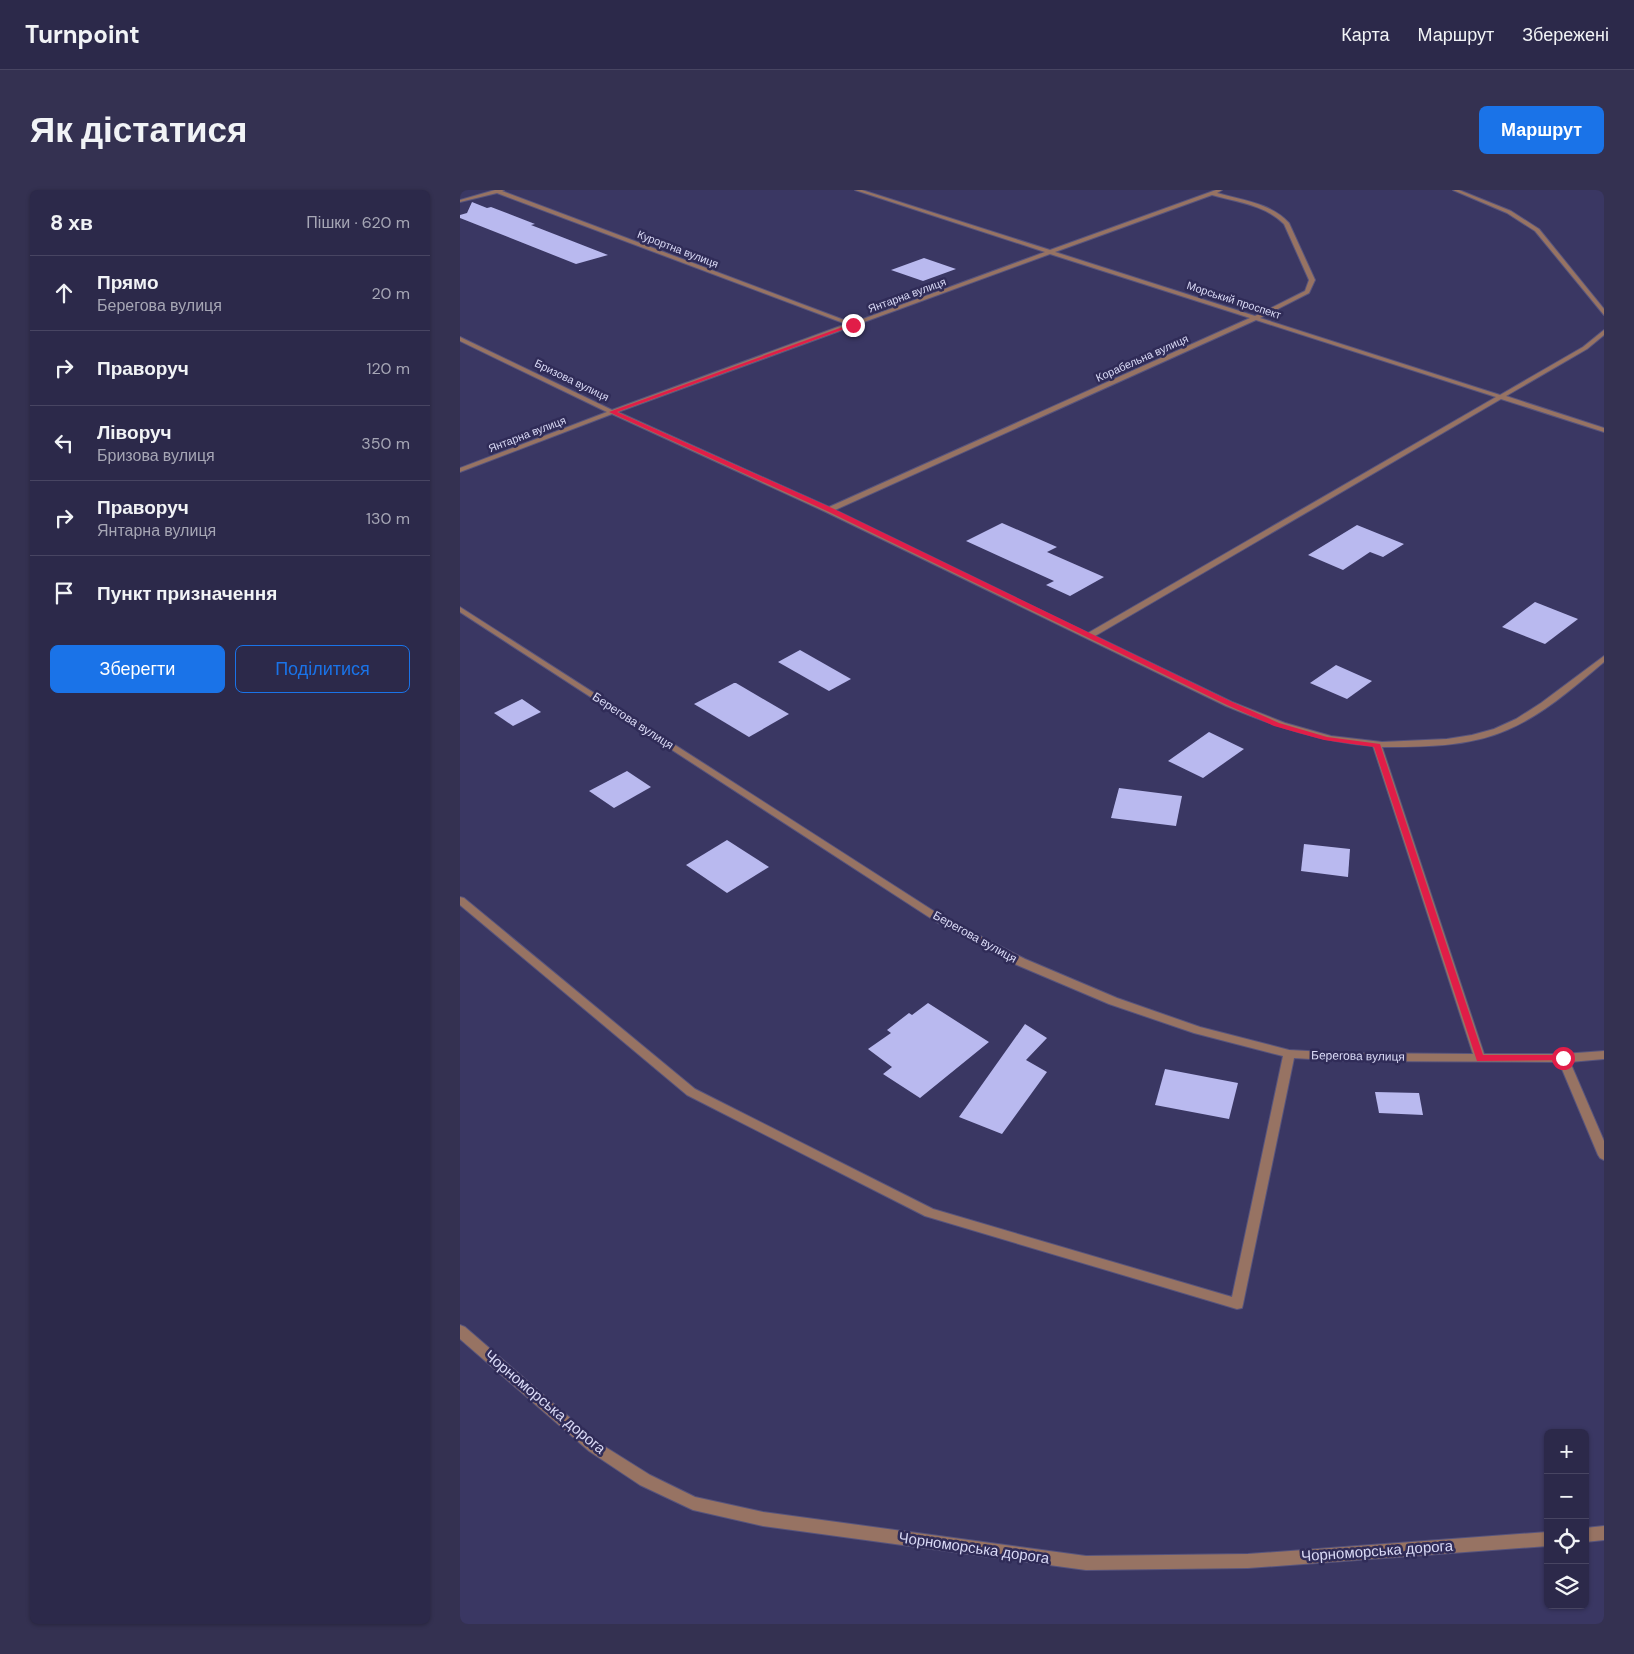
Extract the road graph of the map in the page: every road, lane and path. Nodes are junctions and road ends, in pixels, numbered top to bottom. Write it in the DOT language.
graph roads {
  1 [pos="857,190"];
  2 [pos="1200,190"];
  3 [pos="1220,190"];
  4 [pos="1455,190"];
  5 [pos="499,191"];
  6 [pos="1212,193"];
  7 [pos="460,201"];
  8 [pos="1053,252"];
  9 [pos="1604,313"];
  10 [pos="1255,318"];
  11 [pos="853,325"];
  12 [pos="1604,332"];
  13 [pos="460,338"];
  14 [pos="1499,396"];
  15 [pos="612,412"];
  16 [pos="1604,430"];
  17 [pos="460,470"];
  18 [pos="830,510"];
  19 [pos="460,609"];
  20 [pos="1090,634"];
  21 [pos="1604,658"];
  22 [pos="1377,746"];
  23 [pos="460,900"];
  24 [pos="1289,1054"];
  25 [pos="1604,1055"];
  26 [pos="1480,1058"];
  27 [pos="1563,1058"];
  28 [pos="1604,1155"];
  29 [pos="460,1331"];
  30 [pos="1604,1533"];
  31 [pos="1589,1535"];
  32 [pos="1544,1539"];
  1 -- 8 [label="street, Морський проспект"];
  2 -- 6 [label="street, Корабельна вулиця"];
  3 -- 6 [label="street, Янтарна вулиця"];
  4 -- 9 [label="street"];
  5 -- 7 [label="street"];
  5 -- 11 [label="street, Курортна вулиця"];
  6 -- 8 [label="street, Янтарна вулиця"];
  6 -- 10 [label="street, Корабельна вулиця"];
  8 -- 10 [label="street, Морський проспект"];
  8 -- 11 [label="street, Янтарна вулиця"];
  10 -- 14 [label="street, Морський проспект"];
  10 -- 18 [label="street, Корабельна вулиця"];
  11 -- 15 [label="street, Янтарна вулиця"];
  12 -- 14 [label="street"];
  13 -- 15 [label="street, Бризова вулиця"];
  14 -- 16 [label="street, Морський проспект"];
  14 -- 20 [label="street"];
  15 -- 17 [label="street, Янтарна вулиця"];
  15 -- 18 [label="street, Бризова вулиця"];
  18 -- 20 [label="street, Бризова вулиця"];
  19 -- 24 [label="street, Берегова вулиця"];
  20 -- 22 [label="street, Бризова вулиця"];
  21 -- 22 [label="street, Бризова вулиця"];
  22 -- 26 [label="street"];
  23 -- 24 [label="street"];
  24 -- 26 [label="street, Берегова вулиця"];
  25 -- 27 [label="street, Берегова вулиця"];
  26 -- 27 [label="street, Берегова вулиця"];
  27 -- 28 [label="street"];
  29 -- 32 [label="street, Чорноморська дорога"];
  30 -- 31 [label="street"];
}
